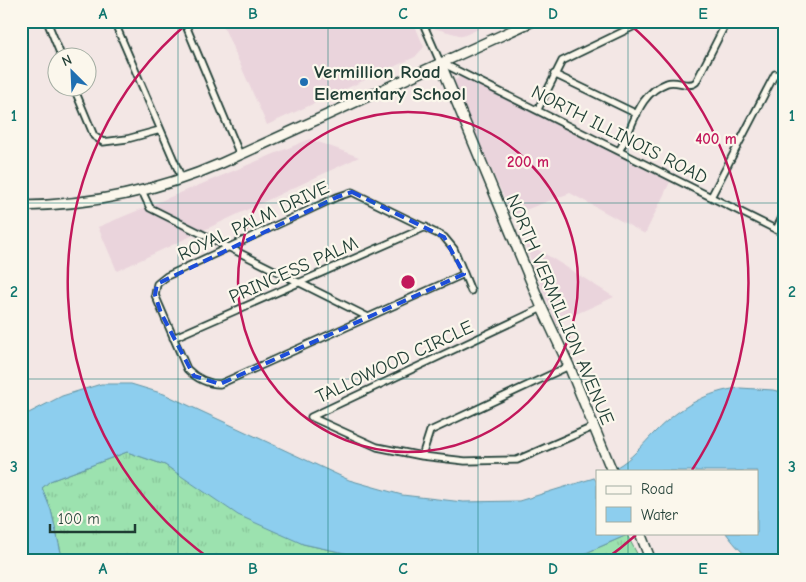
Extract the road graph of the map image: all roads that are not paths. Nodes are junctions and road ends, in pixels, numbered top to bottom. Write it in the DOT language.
graph roads {
  1 [pos="47,21"];
  2 [pos="114,21"];
  3 [pos="184,21"];
  4 [pos="422,21"];
  5 [pos="533,21"];
  6 [pos="645,21"];
  7 [pos="727,21"];
  8 [pos="58,48"];
  9 [pos="440,62"];
  10 [pos="554,74"];
  11 [pos="775,74"];
  12 [pos="78,98"];
  13 [pos="538,109"];
  14 [pos="637,114"];
  15 [pos="160,130"];
  16 [pos="618,151"];
  17 [pos="240,155"];
  18 [pos="182,179"];
  19 [pos="142,191"];
  20 [pos="711,197"];
  21 [pos="21,206"];
  22 [pos="785,212"];
  23 [pos="426,227"];
  24 [pos="776,230"];
  25 [pos="785,234"];
  26 [pos="228,247"];
  27 [pos="464,274"];
  28 [pos="299,283"];
  29 [pos="471,291"];
  30 [pos="542,308"];
  31 [pos="368,317"];
  32 [pos="173,338"];
  33 [pos="569,366"];
  34 [pos="593,427"];
  35 [pos="422,456"];
  36 [pos="612,470"];
  37 [pos="640,534"];
  38 [pos="652,561"];
  1 -- 8 [label="street"];
  2 -- 15 [label="street"];
  3 -- 17 [label="street"];
  4 -- 9 [label="street, NORTH VERMILLION AVENUE"];
  5 -- 9 [label="main road"];
  6 -- 10 [label="street"];
  7 -- 14 [label="street"];
  9 -- 13 [label="street, NORTH ILLINOIS ROAD"];
  9 -- 17 [label="main road"];
  9 -- 30 [label="main road, NORTH VERMILLION AVENUE"];
  10 -- 13 [label="street"];
  10 -- 14 [label="street"];
  11 -- 20 [label="street"];
  12 -- 15 [label="street"];
  13 -- 16 [label="street, NORTH ILLINOIS ROAD"];
  14 -- 16 [label="street"];
  15 -- 18 [label="street"];
  16 -- 20 [label="street, NORTH ILLINOIS ROAD"];
  17 -- 18 [label="main road"];
  18 -- 19 [label="main road"];
  19 -- 21 [label="main road"];
  19 -- 26 [label="street"];
  20 -- 24 [label="street, NORTH ILLINOIS ROAD"];
  22 -- 24 [label="street"];
  23 -- 26 [label="street, ROYAL PALM DRIVE"];
  23 -- 27 [label="street, ROYAL PALM DRIVE"];
  23 -- 28 [label="street, PRINCESS PALM"];
  24 -- 25 [label="street, NORTH ILLINOIS ROAD"];
  26 -- 28 [label="street"];
  26 -- 32 [label="street, ROYAL PALM DRIVE"];
  27 -- 29 [label="street, ROYAL PALM DRIVE"];
  27 -- 31 [label="street"];
  28 -- 31 [label="street"];
  28 -- 32 [label="street, PRINCESS PALM"];
  30 -- 33 [label="main road, NORTH VERMILLION AVENUE"];
  30 -- 35 [label="street, TALLOWOOD CIRCLE"];
  31 -- 32 [label="street, ROYAL PALM DRIVE"];
  33 -- 34 [label="main road, NORTH VERMILLION AVENUE"];
  33 -- 35 [label="street"];
  34 -- 35 [label="street, TALLOWOOD CIRCLE"];
  34 -- 36 [label="main road, NORTH VERMILLION AVENUE"];
  37 -- 38 [label="main road"];
}
